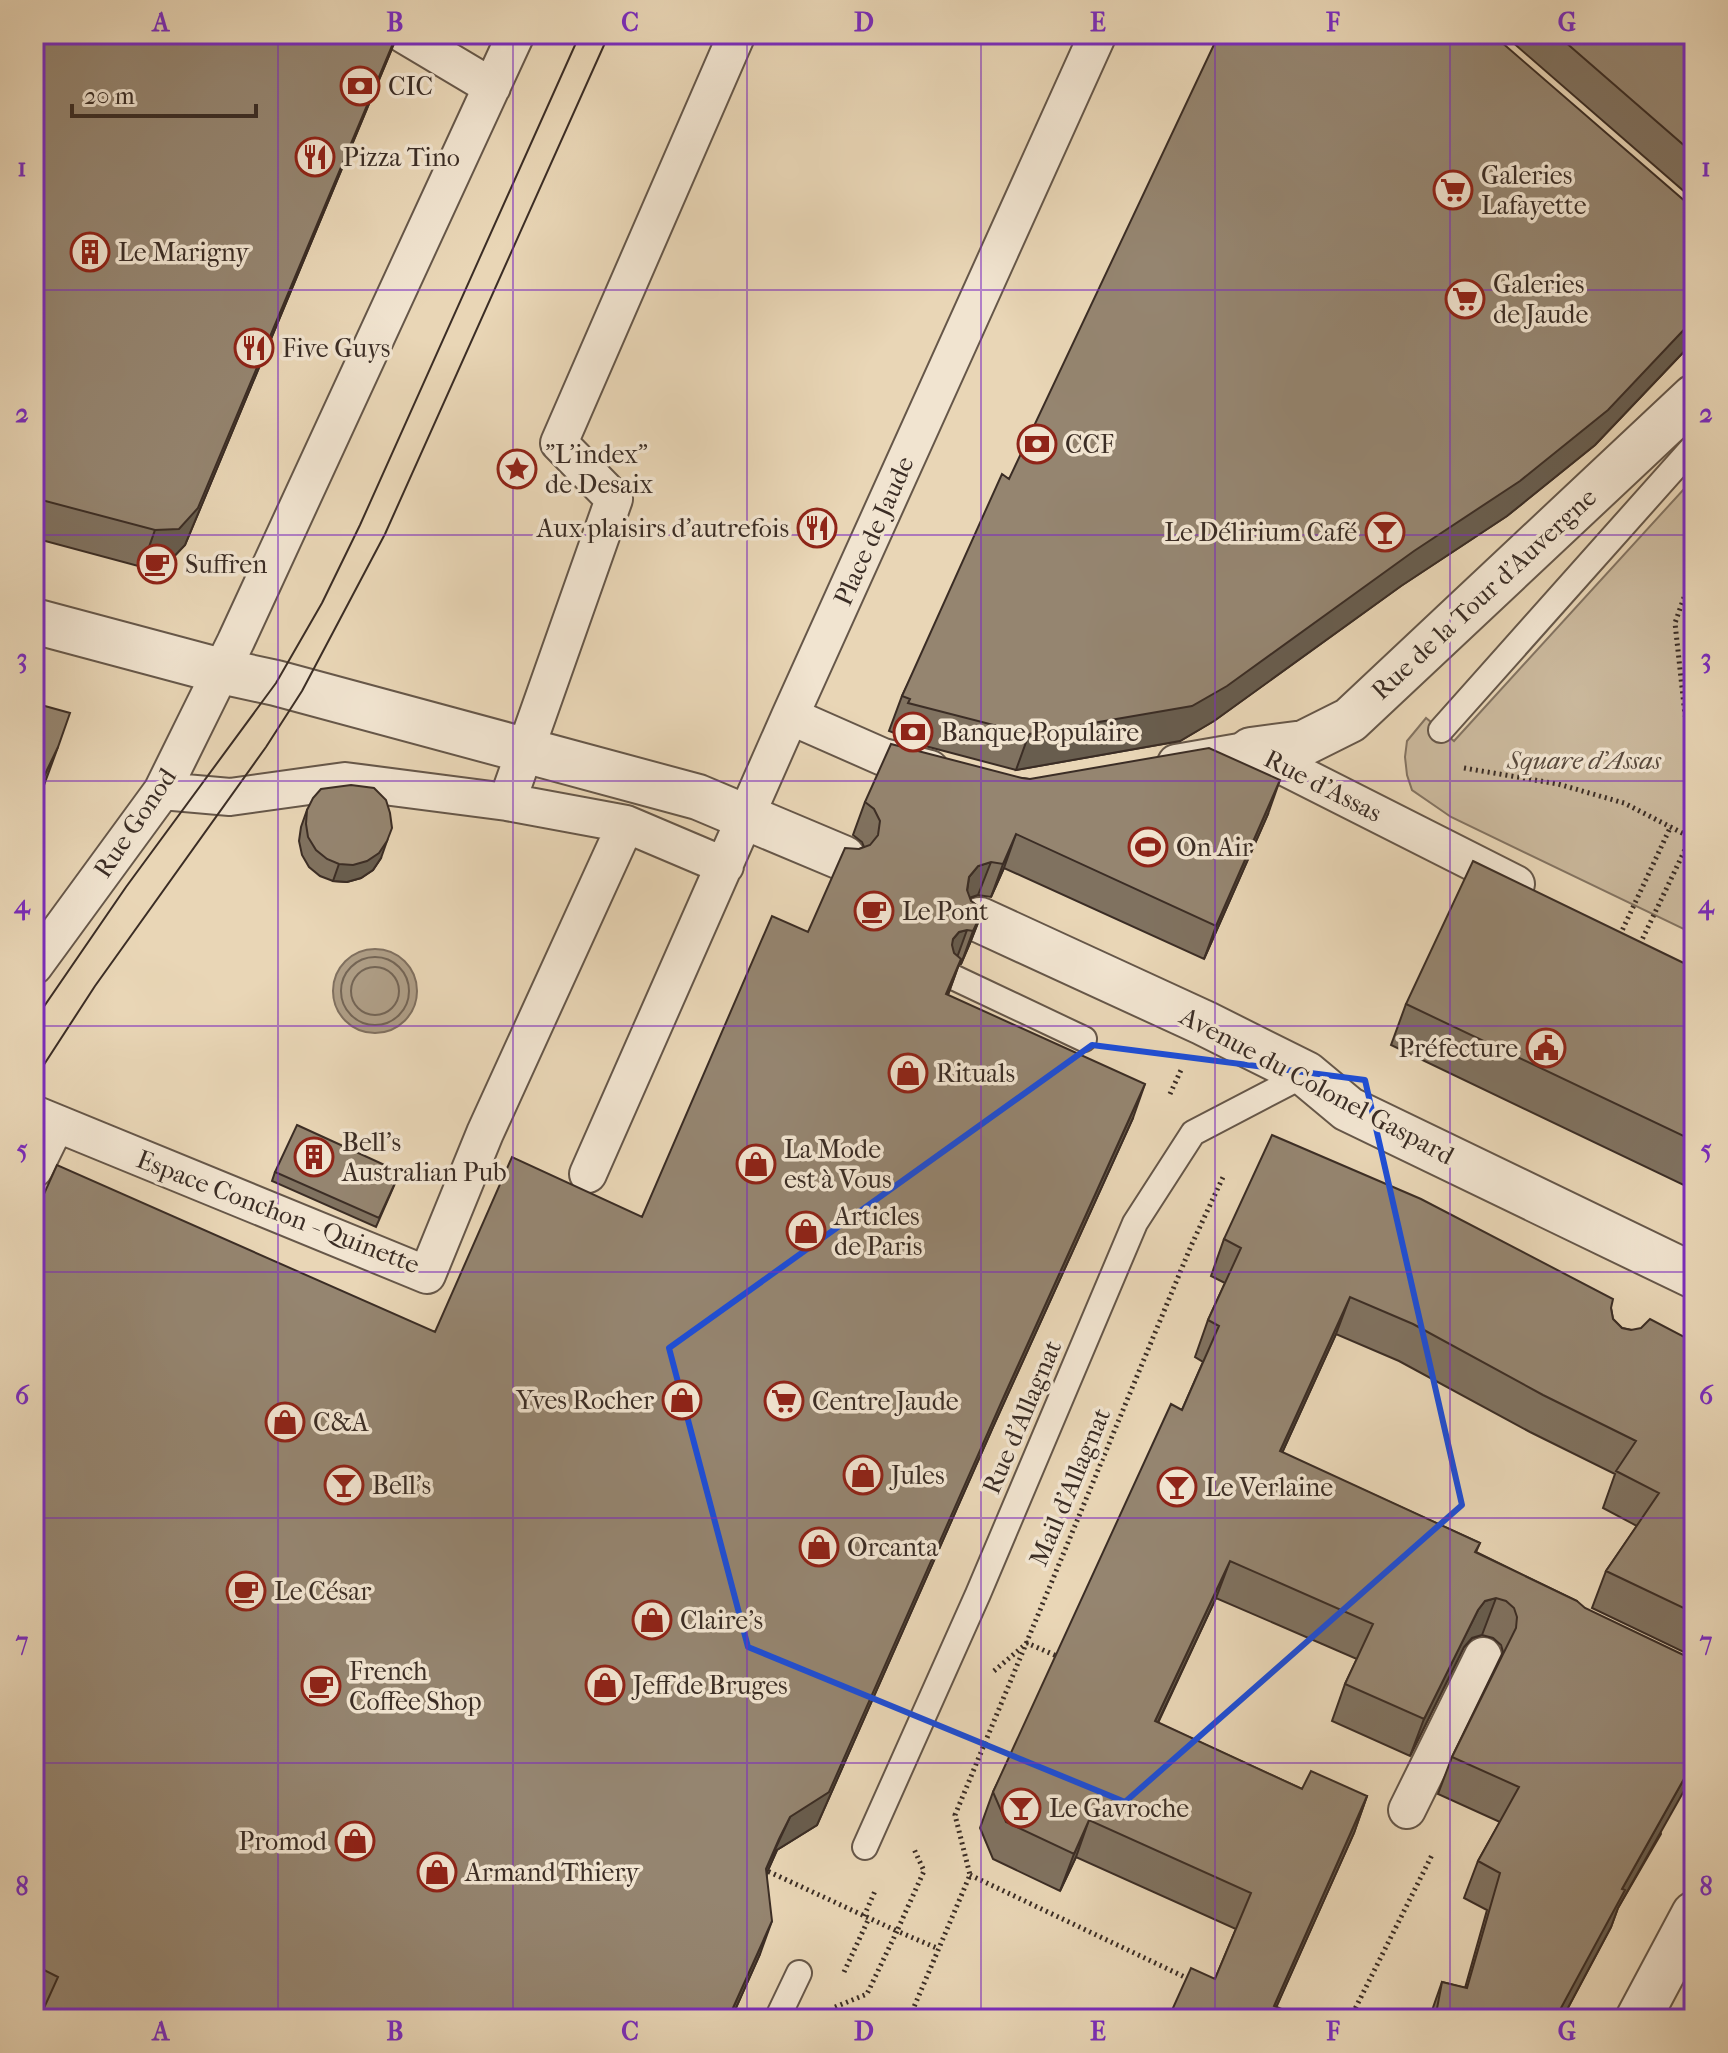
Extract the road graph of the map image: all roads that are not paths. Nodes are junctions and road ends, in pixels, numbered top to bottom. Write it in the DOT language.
graph roads {
  1 [pos="403,34"];
  2 [pos="516,34"];
  3 [pos="737,34"];
  4 [pos="1098,34"];
  5 [pos="492,87"];
  6 [pos="1694,397"];
  7 [pos="1694,446"];
  8 [pos="34,621"];
  9 [pos="221,671"];
  10 [pos="790,716"];
  11 [pos="1441,730"];
  12 [pos="524,750"];
  13 [pos="1251,750"];
  14 [pos="1141,769"];
  15 [pos="956,776"];
  16 [pos="162,791"];
  17 [pos="507,802"];
  18 [pos="745,817"];
  19 [pos="626,824"];
  20 [pos="843,858"];
  21 [pos="725,866"];
  22 [pos="1541,897"];
  23 [pos="980,920"];
  24 [pos="34,966"];
  25 [pos="955,978"];
  26 [pos="1084,1039"];
  27 [pos="1306,1074"];
  28 [pos="45,1119"];
  29 [pos="34,1169"];
  30 [pos="588,1174"];
  31 [pos="1694,1276"];
  32 [pos="1483,1656"];
  33 [pos="1407,1810"];
  34 [pos="865,1847"];
  35 [pos="1694,1914"];
  36 [pos="799,1973"];
  37 [pos="777,2019"];
  38 [pos="1638,2019"];
  1 -- 5 [label="street"];
  2 -- 5 [label="street, Rue Gonod"];
  3 -- 12 [label="street"];
  4 -- 10 [label="street, Place de Jaude"];
  5 -- 9 [label="street, Rue Gonod"];
  6 -- 13 [label="street, Rue de la Tour d'Auvergne"];
  7 -- 11 [label="lane"];
  8 -- 9 [label="street"];
  9 -- 12 [label="street"];
  9 -- 16 [label="street, Rue Gonod"];
  10 -- 15 [label="street"];
  10 -- 18 [label="street, Place de Jaude"];
  12 -- 17 [label="street"];
  12 -- 18 [label="street"];
  13 -- 14 [label="street, Rue d'Assas"];
  13 -- 22 [label="street, Rue d'Assas"];
  16 -- 17 [label="street"];
  16 -- 24 [label="street, Rue Gonod"];
  17 -- 19 [label="street"];
  18 -- 20 [label="street"];
  18 -- 21 [label="street"];
  19 -- 21 [label="street"];
  19 -- 28 [label="street, Espace Conchon - Quinette"];
  21 -- 30 [label="street"];
  23 -- 27 [label="street, Avenue du Colonel Gaspard"];
  25 -- 26 [label="lane"];
  27 -- 31 [label="street, Avenue du Colonel Gaspard"];
  27 -- 34 [label="lane, Rue d'Allagnat"];
  28 -- 29 [label="street"];
  32 -- 33 [label="street"];
  35 -- 38 [label="street"];
  36 -- 37 [label="lane"];
}
